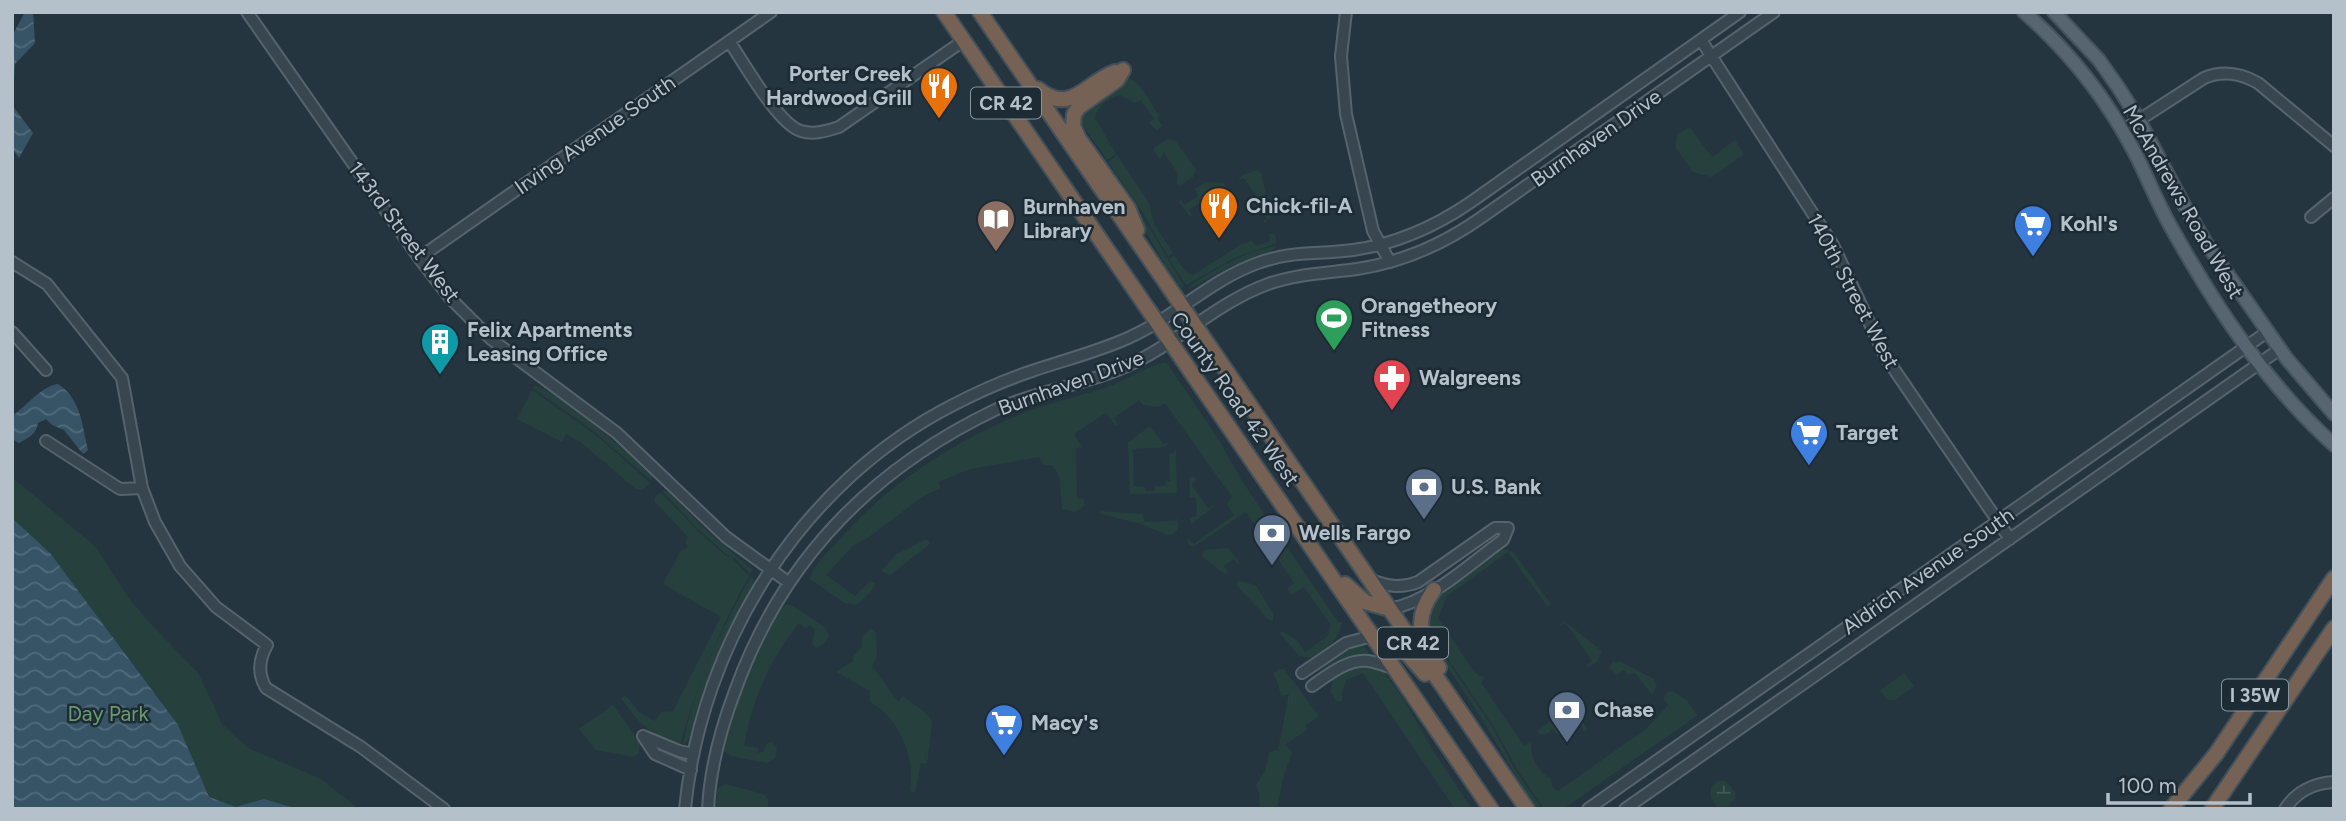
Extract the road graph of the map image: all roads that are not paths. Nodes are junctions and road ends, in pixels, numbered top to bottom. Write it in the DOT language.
graph roads {
  1 [pos="247,12"];
  2 [pos="771,12"];
  3 [pos="944,12"];
  4 [pos="980,12"];
  5 [pos="1346,12"];
  6 [pos="1740,12"];
  7 [pos="1774,12"];
  8 [pos="2024,12"];
  9 [pos="2054,12"];
  10 [pos="1701,40"];
  11 [pos="729,41"];
  12 [pos="963,41"];
  13 [pos="1711,56"];
  14 [pos="1028,81"];
  15 [pos="2139,120"];
  16 [pos="2122,131"];
  17 [pos="2334,146"];
  18 [pos="2334,198"];
  19 [pos="2311,216"];
  20 [pos="1378,244"];
  21 [pos="419,258"];
  22 [pos="12,262"];
  23 [pos="1390,262"];
  24 [pos="1154,267"];
  25 [pos="1181,306"];
  26 [pos="1157,323"];
  27 [pos="1195,326"];
  28 [pos="12,332"];
  29 [pos="2267,332"];
  30 [pos="1171,343"];
  31 [pos="2247,346"];
  32 [pos="2280,349"];
  33 [pos="2259,363"];
  34 [pos="46,370"];
  35 [pos="2334,414"];
  36 [pos="46,441"];
  37 [pos="2334,445"];
  38 [pos="142,488"];
  39 [pos="1998,522"];
  40 [pos="1301,533"];
  41 [pos="2010,539"];
  42 [pos="770,569"];
  43 [pos="2334,578"];
  44 [pos="1369,579"];
  45 [pos="788,582"];
  46 [pos="1434,590"];
  47 [pos="1390,609"];
  48 [pos="2334,628"];
  49 [pos="1372,636"];
  50 [pos="1395,669"];
  51 [pos="1301,673"];
  52 [pos="1312,686"];
  53 [pos="1465,719"];
  54 [pos="693,754"];
  55 [pos="691,770"];
  56 [pos="2334,782"];
  57 [pos="444,809"];
  58 [pos="685,809"];
  59 [pos="708,809"];
  60 [pos="1491,809"];
  61 [pos="1527,809"];
  62 [pos="1588,809"];
  63 [pos="1625,809"];
  64 [pos="2171,809"];
  65 [pos="2212,809"];
  66 [pos="2285,809"];
  1 -- 21 [label="street, 143rd Street West"];
  2 -- 11 [label="street, Irving Avenue South"];
  3 -- 12 [label="highway, County Road 42 West / CR 42"];
  4 -- 14 [label="highway, County Road 42 West / CR 42"];
  5 -- 20 [label="street"];
  6 -- 10 [label="street, Burnhaven Drive"];
  7 -- 13 [label="street, Burnhaven Drive"];
  8 -- 16 [label="main road, McAndrews Road West"];
  9 -- 15 [label="main road, McAndrews Road West"];
  10 -- 13 [label="street, 140th Street West"];
  10 -- 20 [label="street, Burnhaven Drive"];
  11 -- 12 [label="street"];
  11 -- 21 [label="street, Irving Avenue South"];
  12 -- 26 [label="highway, County Road 42 West / CR 42"];
  13 -- 23 [label="street, Burnhaven Drive"];
  13 -- 39 [label="street, 140th Street West"];
  14 -- 24 [label="highway, County Road 42 West / CR 42"];
  14 -- 24 [label="highway"];
  15 -- 16 [label="street"];
  15 -- 17 [label="street"];
  15 -- 29 [label="main road, McAndrews Road West"];
  16 -- 31 [label="main road, McAndrews Road West"];
  18 -- 19 [label="street"];
  20 -- 23 [label="street"];
  20 -- 25 [label="street, Burnhaven Drive"];
  21 -- 42 [label="street, 143rd Street West"];
  22 -- 38 [label="street"];
  23 -- 27 [label="street, Burnhaven Drive"];
  24 -- 25 [label="highway, County Road 42 West / CR 42"];
  25 -- 26 [label="street, Burnhaven Drive"];
  25 -- 27 [label="highway, County Road 42 West / CR 42"];
  26 -- 30 [label="highway, County Road 42 West / CR 42"];
  26 -- 42 [label="street, Burnhaven Drive"];
  27 -- 30 [label="street, Burnhaven Drive"];
  27 -- 44 [label="highway, County Road 42 West / CR 42"];
  28 -- 34 [label="street"];
  29 -- 31 [label="street, Aldrich Avenue South"];
  29 -- 32 [label="main road, McAndrews Road West"];
  30 -- 40 [label="highway, County Road 42 West / CR 42"];
  30 -- 45 [label="street, Burnhaven Drive"];
  31 -- 33 [label="main road, McAndrews Road West"];
  31 -- 39 [label="street, Aldrich Avenue South"];
  32 -- 33 [label="street, Aldrich Avenue South"];
  32 -- 35 [label="main road, McAndrews Road West"];
  33 -- 37 [label="main road, McAndrews Road West"];
  33 -- 41 [label="street, Aldrich Avenue South"];
  36 -- 38 [label="street"];
  38 -- 57 [label="street"];
  39 -- 41 [label="street, 140th Street West"];
  39 -- 62 [label="street, Aldrich Avenue South"];
  40 -- 47 [label="highway"];
  40 -- 49 [label="highway, County Road 42 West / CR 42"];
  41 -- 63 [label="street, Aldrich Avenue South"];
  42 -- 45 [label="street, 143rd Street West"];
  42 -- 54 [label="street, Burnhaven Drive"];
  43 -- 64 [label="highway, I 35W"];
  44 -- 46 [label="street"];
  44 -- 47 [label="highway, County Road 42 West / CR 42"];
  45 -- 59 [label="street, Burnhaven Drive"];
  46 -- 47 [label="street"];
  46 -- 53 [label="highway"];
  47 -- 53 [label="highway, County Road 42 West / CR 42"];
  48 -- 65 [label="highway, I 35W"];
  49 -- 50 [label="highway, County Road 42 West / CR 42"];
  49 -- 51 [label="street"];
  49 -- 53 [label="highway"];
  50 -- 52 [label="street"];
  50 -- 60 [label="highway, County Road 42 West / CR 42"];
  53 -- 61 [label="highway, County Road 42 West / CR 42"];
  54 -- 55 [label="street, Burnhaven Drive"];
  54 -- 55 [label="street"];
  55 -- 58 [label="street, Burnhaven Drive"];
  56 -- 66 [label="street"];
}
